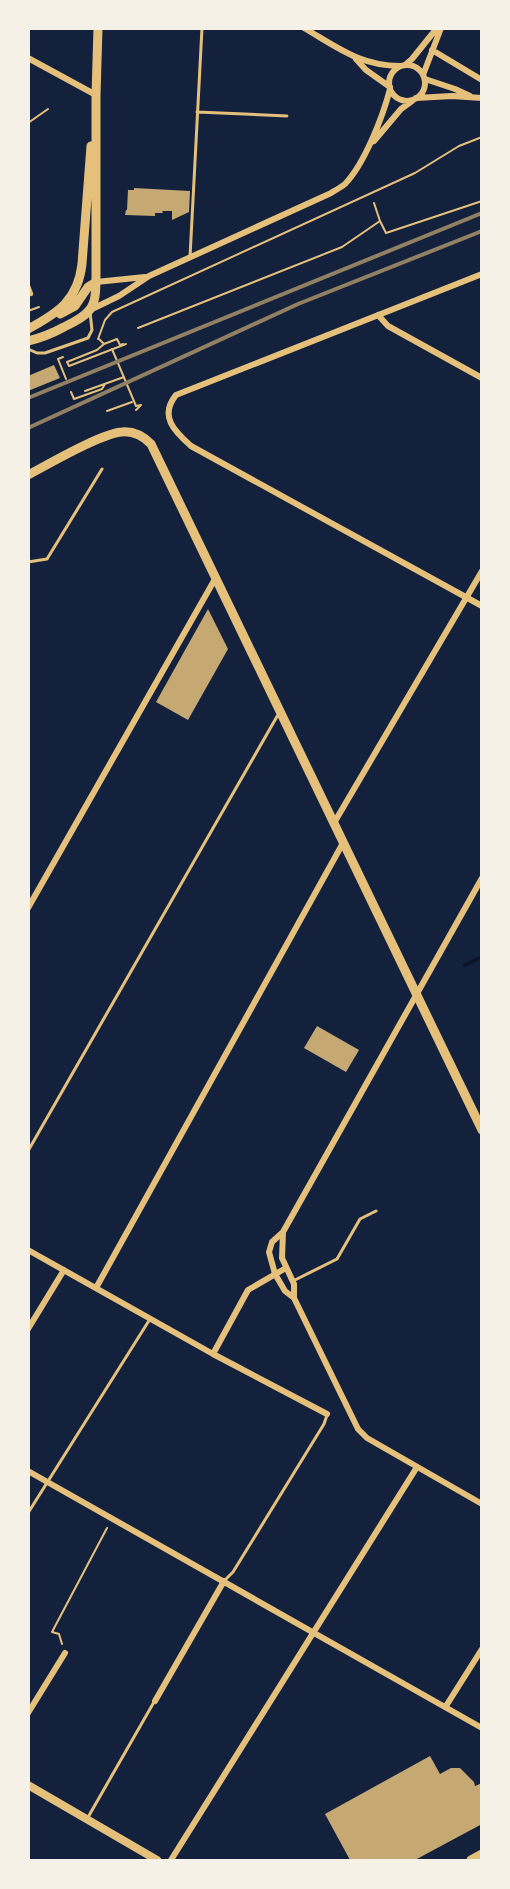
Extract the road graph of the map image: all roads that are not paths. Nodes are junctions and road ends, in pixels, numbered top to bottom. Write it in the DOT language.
graph roads {
  1 [pos="98,28"];
  2 [pos="202,28"];
  3 [pos="304,28"];
  4 [pos="439,28"];
  5 [pos="432,50"];
  6 [pos="354,57"];
  7 [pos="28,58"];
  8 [pos="402,65"];
  9 [pos="424,77"];
  10 [pos="482,81"];
  11 [pos="390,88"];
  12 [pos="96,95"];
  13 [pos="473,97"];
  14 [pos="482,98"];
  15 [pos="415,99"];
  16 [pos="198,112"];
  17 [pos="287,116"];
  18 [pos="367,148"];
  19 [pos="190,257"];
  20 [pos="482,274"];
  21 [pos="149,276"];
  22 [pos="96,282"];
  23 [pos="28,286"];
  24 [pos="31,294"];
  25 [pos="90,310"];
  26 [pos="378,315"];
  27 [pos="46,320"];
  28 [pos="28,329"];
  29 [pos="28,341"];
  30 [pos="28,349"];
  31 [pos="482,378"];
  32 [pos="102,469"];
  33 [pos="28,475"];
  34 [pos="28,562"];
  35 [pos="482,571"];
  36 [pos="215,579"];
  37 [pos="467,597"];
  38 [pos="482,606"];
  39 [pos="279,713"];
  40 [pos="334,824"];
  41 [pos="343,843"];
  42 [pos="482,878"];
  43 [pos="28,908"];
  44 [pos="416,995"];
  45 [pos="482,1130"];
  46 [pos="28,1152"];
  47 [pos="376,1211"];
  48 [pos="283,1232"];
  49 [pos="28,1250"];
  50 [pos="286,1268"];
  51 [pos="64,1270"];
  52 [pos="275,1274"];
  53 [pos="293,1281"];
  54 [pos="96,1288"];
  55 [pos="294,1298"];
  56 [pos="150,1319"];
  57 [pos="28,1329"];
  58 [pos="213,1353"];
  59 [pos="327,1414"];
  60 [pos="417,1467"];
  61 [pos="28,1471"];
  62 [pos="46,1482"];
  63 [pos="482,1504"];
  64 [pos="28,1513"];
  65 [pos="224,1581"];
  66 [pos="314,1634"];
  67 [pos="482,1649"];
  68 [pos="65,1653"];
  69 [pos="155,1701"];
  70 [pos="446,1706"];
  71 [pos="28,1713"];
  72 [pos="482,1728"];
  73 [pos="28,1785"];
  74 [pos="86,1819"];
  75 [pos="482,1854"];
  76 [pos="157,1860"];
  77 [pos="171,1860"];
  78 [pos="471,1860"];
  1 -- 12 [label="main road"];
  2 -- 16 [label="lane"];
  3 -- 6 [label="street"];
  4 -- 5 [label="street"];
  4 -- 8 [label="street"];
  5 -- 9 [label="street"];
  5 -- 10 [label="street"];
  6 -- 8 [label="street"];
  6 -- 11 [label="street"];
  7 -- 12 [label="street"];
  8 -- 9 [label="street"];
  8 -- 11 [label="street"];
  9 -- 13 [label="street"];
  9 -- 15 [label="street"];
  11 -- 15 [label="street"];
  11 -- 18 [label="street"];
  12 -- 22 [label="main road"];
  12 -- 27 [label="main road"];
  13 -- 14 [label="street"];
  13 -- 15 [label="street"];
  15 -- 18 [label="street"];
  16 -- 17 [label="lane"];
  16 -- 19 [label="lane"];
  18 -- 19 [label="street"];
  19 -- 21 [label="street"];
  20 -- 26 [label="street"];
  21 -- 22 [label="street"];
  21 -- 25 [label="street"];
  22 -- 25 [label="main road"];
  22 -- 27 [label="main road"];
  23 -- 24 [label="street"];
  25 -- 29 [label="main road"];
  25 -- 30 [label="lane"];
  26 -- 31 [label="street"];
  26 -- 37 [label="street"];
  27 -- 28 [label="main road"];
  32 -- 34 [label="lane"];
  33 -- 36 [label="main road"];
  35 -- 37 [label="street"];
  36 -- 39 [label="main road"];
  36 -- 43 [label="street"];
  37 -- 38 [label="street"];
  37 -- 40 [label="street"];
  39 -- 40 [label="main road"];
  39 -- 46 [label="lane"];
  40 -- 41 [label="main road"];
  41 -- 44 [label="main road"];
  41 -- 54 [label="street"];
  42 -- 44 [label="street"];
  44 -- 45 [label="main road"];
  44 -- 48 [label="street"];
  47 -- 53 [label="lane"];
  48 -- 50 [label="street"];
  48 -- 52 [label="street"];
  49 -- 51 [label="street"];
  50 -- 52 [label="street"];
  50 -- 53 [label="street"];
  51 -- 54 [label="street"];
  51 -- 57 [label="street"];
  52 -- 55 [label="street"];
  52 -- 58 [label="street"];
  53 -- 55 [label="street"];
  54 -- 56 [label="street"];
  55 -- 60 [label="street"];
  56 -- 58 [label="street"];
  56 -- 62 [label="lane"];
  58 -- 59 [label="street"];
  59 -- 65 [label="lane"];
  60 -- 63 [label="street"];
  60 -- 66 [label="street"];
  61 -- 62 [label="street"];
  62 -- 64 [label="lane"];
  62 -- 65 [label="street"];
  65 -- 66 [label="street"];
  65 -- 69 [label="street"];
  66 -- 70 [label="street"];
  66 -- 77 [label="street"];
  67 -- 70 [label="street"];
  68 -- 71 [label="street"];
  69 -- 74 [label="lane"];
  70 -- 72 [label="street"];
  73 -- 74 [label="street"];
  74 -- 76 [label="street"];
  75 -- 78 [label="main road"];
}
